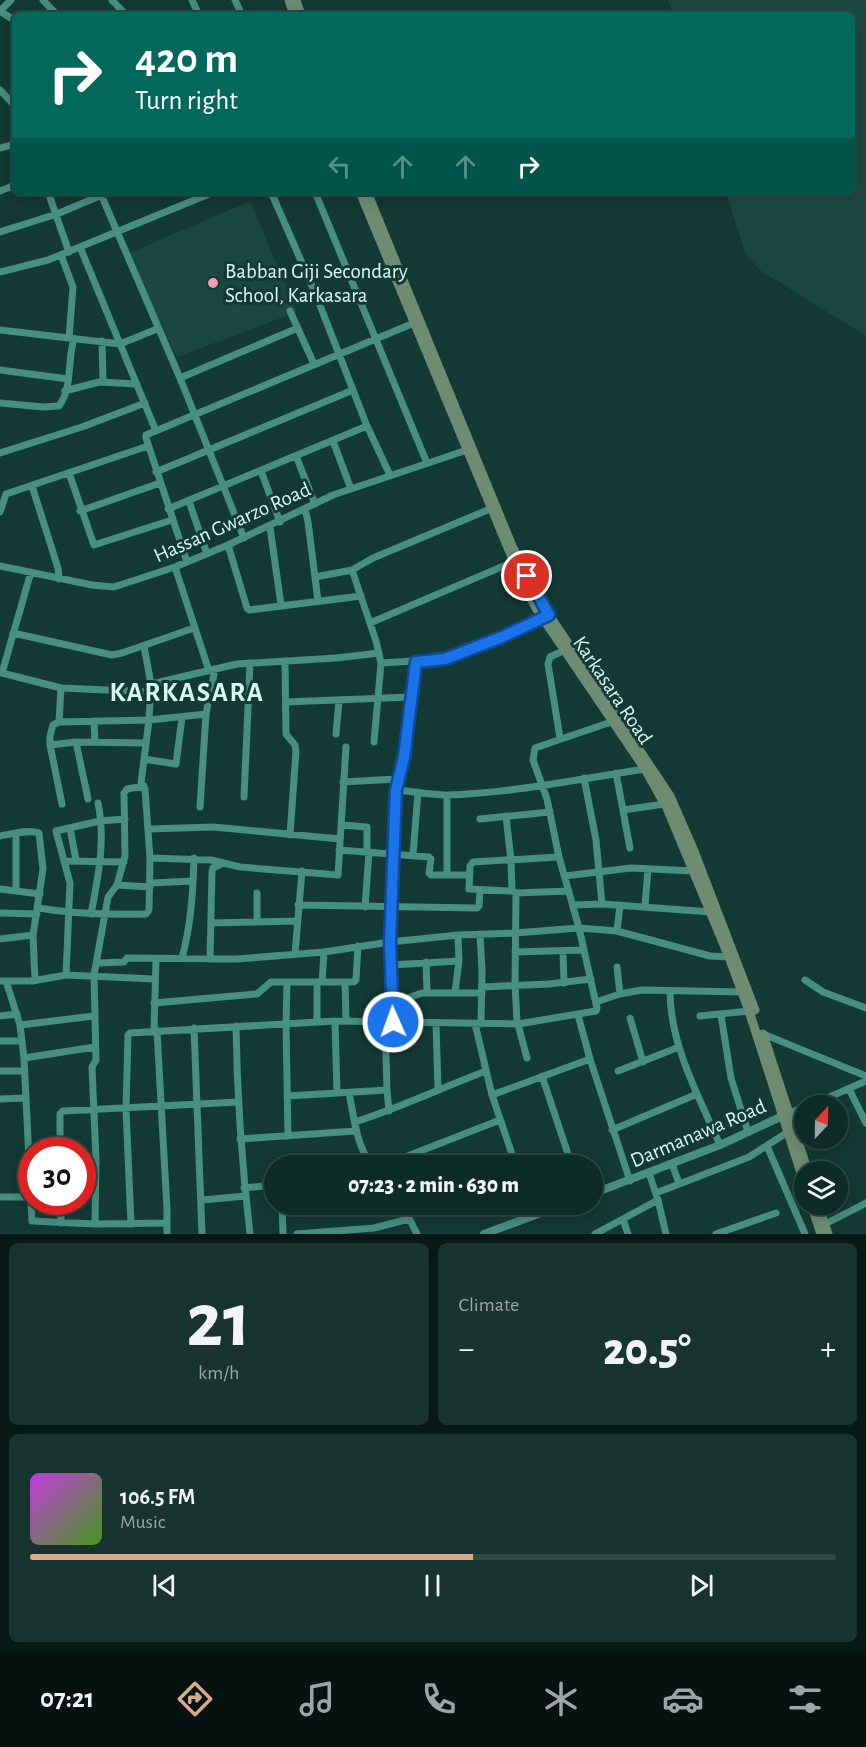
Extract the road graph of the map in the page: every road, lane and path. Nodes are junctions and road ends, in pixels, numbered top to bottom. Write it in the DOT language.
graph roads {
  1 [pos="11,0"];
  2 [pos="43,0"];
  3 [pos="112,0"];
  4 [pos="288,0"];
  5 [pos="0,11"];
  6 [pos="295,11"];
  7 [pos="54,12"];
  8 [pos="123,12"];
  9 [pos="0,90"];
  10 [pos="12,103"];
  11 [pos="49,195"];
  12 [pos="99,195"];
  13 [pos="104,195"];
  14 [pos="206,195"];
  15 [pos="273,195"];
  16 [pos="316,195"];
  17 [pos="361,195"];
  18 [pos="368,195"];
  19 [pos="57,214"];
  20 [pos="116,231"];
  21 [pos="0,232"];
  22 [pos="80,247"];
  23 [pos="69,252"];
  24 [pos="61,255"];
  25 [pos="0,272"];
  26 [pos="290,311"];
  27 [pos="414,323"];
  28 [pos="298,328"];
  29 [pos="157,329"];
  30 [pos="0,330"];
  31 [pos="71,338"];
  32 [pos="376,338"];
  33 [pos="102,341"];
  34 [pos="120,344"];
  35 [pos="340,355"];
  36 [pos="314,364"];
  37 [pos="0,370"];
  38 [pos="68,378"];
  39 [pos="180,378"];
  40 [pos="103,381"];
  41 [pos="137,384"];
  42 [pos="353,390"];
  43 [pos="65,391"];
  44 [pos="0,403"];
  45 [pos="145,404"];
  46 [pos="194,415"];
  47 [pos="367,426"];
  48 [pos="156,431"];
  49 [pos="333,441"];
  50 [pos="148,446"];
  51 [pos="470,449"];
  52 [pos="209,451"];
  53 [pos="0,453"];
  54 [pos="296,456"];
  55 [pos="427,463"];
  56 [pos="261,471"];
  57 [pos="156,472"];
  58 [pos="69,473"];
  59 [pos="390,475"];
  60 [pos="160,483"];
  61 [pos="32,486"];
  62 [pos="224,487"];
  63 [pos="351,489"];
  64 [pos="189,501"];
  65 [pos="315,504"];
  66 [pos="490,508"];
  67 [pos="168,509"];
  68 [pos="305,509"];
  69 [pos="80,511"];
  70 [pos="0,512"];
  71 [pos="172,520"];
  72 [pos="280,522"];
  73 [pos="270,527"];
  74 [pos="244,538"];
  75 [pos="228,545"];
  76 [pos="207,554"];
  77 [pos="187,562"];
  78 [pos="513,562"];
  79 [pos="0,566"];
  80 [pos="175,567"];
  81 [pos="352,570"];
  82 [pos="31,572"];
  83 [pos="315,577"];
  84 [pos="59,579"];
  85 [pos="361,596"];
  86 [pos="318,601"];
  87 [pos="281,605"];
  88 [pos="546,616"];
  89 [pos="370,623"];
  90 [pos="194,628"];
  91 [pos="13,633"];
  92 [pos="144,646"];
  93 [pos="565,650"];
  94 [pos="379,653"];
  95 [pos="285,661"];
  96 [pos="416,662"];
  97 [pos="250,663"];
  98 [pos="381,663"];
  99 [pos="212,670"];
  100 [pos="61,688"];
  101 [pos="151,688"];
  102 [pos="411,697"];
  103 [pos="378,698"];
  104 [pos="339,701"];
  105 [pos="286,702"];
  106 [pos="207,714"];
  107 [pos="182,717"];
  108 [pos="149,720"];
  109 [pos="616,720"];
  110 [pos="94,721"];
  111 [pos="59,722"];
  112 [pos="336,734"];
  113 [pos="627,735"];
  114 [pos="560,738"];
  115 [pos="76,742"];
  116 [pos="95,742"];
  117 [pos="374,742"];
  118 [pos="146,743"];
  119 [pos="50,745"];
  120 [pos="345,747"];
  121 [pos="144,759"];
  122 [pos="645,769"];
  123 [pos="616,773"];
  124 [pos="584,778"];
  125 [pos="397,779"];
  126 [pos="142,782"];
  127 [pos="344,782"];
  128 [pos="543,786"];
  129 [pos="396,790"];
  130 [pos="418,792"];
  131 [pos="447,795"];
  132 [pos="244,797"];
  133 [pos="88,799"];
  134 [pos="98,803"];
  135 [pos="62,804"];
  136 [pos="664,804"];
  137 [pos="200,807"];
  138 [pos="623,810"];
  139 [pos="550,812"];
  140 [pos="506,816"];
  141 [pos="124,819"];
  142 [pos="480,819"];
  143 [pos="100,821"];
  144 [pos="341,825"];
  145 [pos="70,828"];
  146 [pos="149,829"];
  147 [pos="16,833"];
  148 [pos="0,836"];
  149 [pos="290,836"];
  150 [pos="340,839"];
  151 [pos="630,848"];
  152 [pos="339,850"];
  153 [pos="368,852"];
  154 [pos="394,854"];
  155 [pos="413,855"];
  156 [pos="559,856"];
  157 [pos="150,858"];
  158 [pos="194,858"];
  159 [pos="76,860"];
  160 [pos="511,860"];
  161 [pos="64,861"];
  162 [pos="101,861"];
  163 [pos="124,862"];
  164 [pos="223,863"];
  165 [pos="648,870"];
  166 [pos="302,871"];
  167 [pos="599,871"];
  168 [pos="694,871"];
  169 [pos="447,875"];
  170 [pos="470,875"];
  171 [pos="565,876"];
  172 [pos="193,881"];
  173 [pos="117,885"];
  174 [pos="150,885"];
  175 [pos="0,889"];
  176 [pos="480,890"];
  177 [pos="16,891"];
  178 [pos="569,891"];
  179 [pos="514,892"];
  180 [pos="257,893"];
  181 [pos="40,894"];
  182 [pos="602,903"];
  183 [pos="573,904"];
  184 [pos="298,905"];
  185 [pos="620,905"];
  186 [pos="645,906"];
  187 [pos="365,907"];
  188 [pos="392,907"];
  189 [pos="38,911"];
  190 [pos="711,912"];
  191 [pos="0,913"];
  192 [pos="68,913"];
  193 [pos="91,914"];
  194 [pos="104,915"];
  195 [pos="257,921"];
  196 [pos="297,921"];
  197 [pos="211,923"];
  198 [pos="579,928"];
  199 [pos="617,931"];
  200 [pos="515,933"];
  201 [pos="458,934"];
  202 [pos="480,934"];
  203 [pos="33,935"];
  204 [pos="0,939"];
  205 [pos="390,942"];
  206 [pos="358,946"];
  207 [pos="584,950"];
  208 [pos="324,952"];
  209 [pos="515,952"];
  210 [pos="563,952"];
  211 [pos="295,954"];
  212 [pos="729,957"];
  213 [pos="182,958"];
  214 [pos="156,959"];
  215 [pos="210,959"];
  216 [pos="459,961"];
  217 [pos="426,962"];
  218 [pos="97,963"];
  219 [pos="391,965"];
  220 [pos="617,967"];
  221 [pos="66,975"];
  222 [pos="94,975"];
  223 [pos="154,979"];
  224 [pos="591,979"];
  225 [pos="35,980"];
  226 [pos="805,980"];
  227 [pos="3,981"];
  228 [pos="287,981"];
  229 [pos="320,982"];
  230 [pos="345,982"];
  231 [pos="564,983"];
  232 [pos="515,986"];
  233 [pos="482,990"];
  234 [pos="670,991"];
  235 [pos="427,992"];
  236 [pos="455,992"];
  237 [pos="742,992"];
  238 [pos="620,994"];
  239 [pos="596,1002"];
  240 [pos="154,1003"];
  241 [pos="393,1003"];
  242 [pos="866,1008"];
  243 [pos="749,1011"];
  244 [pos="17,1014"];
  245 [pos="578,1015"];
  246 [pos="721,1015"];
  247 [pos="0,1016"];
  248 [pos="94,1016"];
  249 [pos="700,1016"];
  250 [pos="630,1018"];
  251 [pos="335,1021"];
  252 [pos="345,1021"];
  253 [pos="317,1022"];
  254 [pos="389,1022"];
  255 [pos="436,1023"];
  256 [pos="286,1024"];
  257 [pos="478,1024"];
  258 [pos="518,1024"];
  259 [pos="20,1025"];
  260 [pos="236,1026"];
  261 [pos="194,1028"];
  262 [pos="155,1031"];
  263 [pos="763,1034"];
  264 [pos="0,1041"];
  265 [pos="22,1041"];
  266 [pos="95,1047"];
  267 [pos="679,1047"];
  268 [pos="24,1058"];
  269 [pos="527,1058"];
  270 [pos="590,1059"];
  271 [pos="643,1062"];
  272 [pos="0,1071"];
  273 [pos="24,1071"];
  274 [pos="486,1071"];
  275 [pos="618,1071"];
  276 [pos="542,1076"];
  277 [pos="866,1076"];
  278 [pos="866,1081"];
  279 [pos="438,1089"];
  280 [pos="849,1089"];
  281 [pos="387,1090"];
  282 [pos="336,1093"];
  283 [pos="349,1093"];
  284 [pos="697,1094"];
  285 [pos="492,1095"];
  286 [pos="835,1095"];
  287 [pos="287,1096"];
  288 [pos="26,1098"];
  289 [pos="0,1099"];
  290 [pos="238,1102"];
  291 [pos="197,1105"];
  292 [pos="161,1107"];
  293 [pos="126,1109"];
  294 [pos="94,1111"];
  295 [pos="794,1111"];
  296 [pos="389,1112"];
  297 [pos="786,1115"];
  298 [pos="500,1120"];
  299 [pos="355,1122"];
  300 [pos="866,1124"];
  301 [pos="612,1130"];
  302 [pos="356,1131"];
  303 [pos="748,1132"];
  304 [pos="788,1132"];
  305 [pos="288,1136"];
  306 [pos="28,1137"];
  307 [pos="60,1137"];
  308 [pos="240,1139"];
  309 [pos="720,1145"];
  310 [pos="767,1146"];
  311 [pos="366,1155"];
  312 [pos="410,1155"];
  313 [pos="512,1155"];
  314 [pos="568,1155"];
  315 [pos="797,1161"];
  316 [pos="804,1161"];
  317 [pos="672,1164"];
  318 [pos="649,1173"];
  319 [pos="630,1181"];
  320 [pos="679,1183"];
  321 [pos="264,1186"];
  322 [pos="244,1188"];
  323 [pos="603,1190"];
  324 [pos="246,1196"];
  325 [pos="657,1196"];
  326 [pos="0,1197"];
  327 [pos="18,1197"];
  328 [pos="202,1200"];
  329 [pos="866,1203"];
  330 [pos="776,1213"];
  331 [pos="32,1215"];
  332 [pos="61,1215"];
  333 [pos="282,1215"];
  334 [pos="407,1215"];
  335 [pos="815,1215"];
  336 [pos="822,1215"];
  337 [pos="533,1216"];
  338 [pos="409,1219"];
  339 [pos="623,1219"];
  340 [pos="61,1223"];
  341 [pos="167,1223"];
  342 [pos="95,1224"];
  343 [pos="131,1224"];
  344 [pos="825,1224"];
  345 [pos="738,1231"];
  346 [pos="332,1233"];
  347 [pos="166,1234"];
  348 [pos="202,1234"];
  349 [pos="250,1234"];
  350 [pos="283,1234"];
  351 [pos="297,1234"];
  352 [pos="417,1234"];
  353 [pos="484,1234"];
  354 [pos="595,1234"];
  355 [pos="628,1234"];
  356 [pos="666,1234"];
  357 [pos="716,1234"];
  358 [pos="805,1234"];
  359 [pos="821,1234"];
  360 [pos="828,1234"];
  1 -- 5 [label="street"];
  2 -- 7 [label="street"];
  3 -- 8 [label="street"];
  4 -- 6 [label="main road"];
  9 -- 10 [label="street"];
  11 -- 19 [label="street"];
  12 -- 19 [label="street"];
  13 -- 20 [label="street"];
  14 -- 20 [label="street"];
  15 -- 35 [label="street"];
  16 -- 32 [label="street"];
  17 -- 27 [label="main road, Karkasara Road"];
  18 -- 51 [label="main road, Karkasara Road"];
  19 -- 21 [label="street"];
  19 -- 23 [label="street"];
  20 -- 22 [label="street"];
  20 -- 29 [label="street"];
  22 -- 23 [label="street"];
  22 -- 34 [label="street"];
  23 -- 24 [label="street"];
  24 -- 25 [label="street"];
  24 -- 31 [label="street"];
  26 -- 28 [label="street"];
  27 -- 32 [label="street"];
  27 -- 51 [label="main road, Karkasara Road"];
  28 -- 36 [label="street"];
  28 -- 39 [label="street"];
  29 -- 34 [label="street"];
  29 -- 39 [label="street"];
  30 -- 31 [label="street"];
  31 -- 33 [label="street"];
  31 -- 38 [label="street"];
  32 -- 35 [label="street"];
  32 -- 55 [label="street"];
  33 -- 34 [label="street"];
  33 -- 40 [label="street"];
  34 -- 41 [label="street"];
  35 -- 36 [label="street"];
  35 -- 42 [label="street"];
  36 -- 46 [label="street"];
  37 -- 38 [label="street"];
  38 -- 43 [label="street"];
  39 -- 46 [label="street"];
  40 -- 41 [label="street"];
  40 -- 43 [label="street"];
  41 -- 45 [label="street"];
  42 -- 47 [label="street"];
  42 -- 52 [label="street"];
  43 -- 44 [label="street"];
  45 -- 48 [label="street"];
  45 -- 53 [label="street"];
  46 -- 48 [label="street"];
  46 -- 52 [label="street"];
  47 -- 49 [label="street"];
  47 -- 59 [label="street"];
  48 -- 50 [label="street"];
  49 -- 54 [label="street"];
  49 -- 63 [label="street"];
  50 -- 57 [label="street"];
  50 -- 58 [label="street"];
  51 -- 55 [label="street, Hassan Gwarzo Road"];
  51 -- 66 [label="main road, Karkasara Road"];
  51 -- 88 [label="main road, Karkasara Road"];
  52 -- 57 [label="street"];
  52 -- 62 [label="street"];
  54 -- 56 [label="street"];
  54 -- 65 [label="street"];
  55 -- 59 [label="street, Hassan Gwarzo Road"];
  56 -- 62 [label="street"];
  56 -- 72 [label="street"];
  57 -- 60 [label="street"];
  58 -- 61 [label="street"];
  58 -- 69 [label="street"];
  59 -- 63 [label="street, Hassan Gwarzo Road"];
  60 -- 67 [label="street"];
  60 -- 69 [label="street"];
  61 -- 70 [label="street"];
  61 -- 84 [label="street"];
  62 -- 64 [label="street"];
  62 -- 74 [label="street"];
  63 -- 65 [label="street, Hassan Gwarzo Road"];
  64 -- 67 [label="street"];
  64 -- 76 [label="street"];
  65 -- 68 [label="street, Hassan Gwarzo Road"];
  66 -- 78 [label="main road, Karkasara Road"];
  66 -- 81 [label="street"];
  67 -- 71 [label="street"];
  68 -- 72 [label="street, Hassan Gwarzo Road"];
  68 -- 83 [label="street"];
  69 -- 71 [label="street"];
  71 -- 77 [label="street"];
  72 -- 73 [label="street, Hassan Gwarzo Road"];
  73 -- 74 [label="street, Hassan Gwarzo Road"];
  73 -- 87 [label="street"];
  74 -- 75 [label="street, Hassan Gwarzo Road"];
  75 -- 76 [label="street, Hassan Gwarzo Road"];
  75 -- 87 [label="street"];
  76 -- 77 [label="street, Hassan Gwarzo Road"];
  77 -- 80 [label="street, Hassan Gwarzo Road"];
  78 -- 88 [label="main road, Karkasara Road"];
  78 -- 89 [label="street"];
  79 -- 82 [label="street, Hassan Gwarzo Road"];
  80 -- 84 [label="street, Hassan Gwarzo Road"];
  80 -- 90 [label="street"];
  81 -- 83 [label="street"];
  81 -- 85 [label="street"];
  82 -- 84 [label="street, Hassan Gwarzo Road"];
  82 -- 91 [label="street"];
  83 -- 86 [label="street"];
  85 -- 86 [label="street"];
  85 -- 89 [label="street"];
  86 -- 87 [label="street"];
  88 -- 93 [label="main road, Karkasara Road"];
  88 -- 96 [label="street"];
  88 -- 109 [label="main road, Karkasara Road"];
  89 -- 94 [label="street"];
  90 -- 92 [label="street"];
  90 -- 99 [label="street"];
  91 -- 92 [label="street"];
  91 -- 100 [label="street"];
  92 -- 101 [label="street"];
  93 -- 109 [label="main road, Karkasara Road"];
  93 -- 114 [label="street"];
  94 -- 95 [label="street"];
  94 -- 98 [label="street"];
  95 -- 97 [label="street"];
  95 -- 105 [label="street"];
  96 -- 98 [label="street"];
  96 -- 102 [label="street"];
  97 -- 99 [label="street"];
  97 -- 132 [label="street"];
  98 -- 103 [label="street"];
  99 -- 101 [label="street"];
  99 -- 106 [label="street"];
  100 -- 101 [label="street"];
  100 -- 111 [label="street"];
  101 -- 108 [label="street"];
  102 -- 103 [label="street"];
  102 -- 125 [label="street"];
  103 -- 104 [label="street"];
  103 -- 117 [label="street"];
  104 -- 105 [label="street"];
  104 -- 112 [label="street"];
  105 -- 149 [label="street"];
  106 -- 107 [label="street"];
  106 -- 137 [label="street"];
  107 -- 108 [label="street"];
  107 -- 121 [label="street"];
  108 -- 110 [label="street"];
  108 -- 118 [label="street"];
  109 -- 113 [label="main road, Karkasara Road"];
  109 -- 114 [label="street"];
  110 -- 111 [label="street"];
  110 -- 116 [label="street"];
  111 -- 119 [label="street"];
  113 -- 122 [label="main road, Karkasara Road"];
  113 -- 263 [label="main road, Karkasara Road"];
  114 -- 128 [label="street"];
  115 -- 116 [label="street"];
  115 -- 119 [label="street"];
  115 -- 133 [label="street"];
  116 -- 118 [label="street"];
  118 -- 121 [label="street"];
  119 -- 135 [label="street"];
  120 -- 127 [label="street"];
  121 -- 126 [label="street"];
  122 -- 123 [label="street"];
  122 -- 136 [label="main road, Karkasara Road"];
  123 -- 124 [label="street"];
  123 -- 138 [label="street"];
  124 -- 128 [label="street"];
  124 -- 167 [label="street"];
  125 -- 127 [label="street"];
  125 -- 129 [label="street"];
  126 -- 141 [label="street"];
  126 -- 146 [label="street"];
  127 -- 144 [label="street"];
  128 -- 131 [label="street"];
  128 -- 139 [label="street"];
  129 -- 130 [label="street"];
  129 -- 154 [label="street"];
  130 -- 131 [label="street"];
  130 -- 155 [label="street"];
  131 -- 169 [label="street"];
  134 -- 143 [label="street"];
  136 -- 138 [label="street"];
  136 -- 168 [label="main road, Karkasara Road"];
  138 -- 151 [label="street"];
  139 -- 140 [label="street"];
  139 -- 156 [label="street"];
  140 -- 142 [label="street"];
  140 -- 160 [label="street"];
  141 -- 143 [label="street"];
  141 -- 163 [label="street"];
  143 -- 145 [label="street"];
  143 -- 162 [label="street"];
  144 -- 150 [label="street"];
  144 -- 153 [label="street"];
  145 -- 159 [label="street"];
  145 -- 161 [label="street"];
  146 -- 149 [label="street"];
  146 -- 157 [label="street"];
  147 -- 148 [label="street"];
  147 -- 177 [label="street"];
  147 -- 181 [label="street"];
  149 -- 150 [label="street"];
  150 -- 152 [label="street"];
  152 -- 153 [label="street"];
  152 -- 166 [label="street"];
  153 -- 154 [label="street"];
  153 -- 187 [label="street"];
  154 -- 155 [label="street"];
  154 -- 188 [label="street"];
  155 -- 169 [label="street"];
  156 -- 160 [label="street"];
  156 -- 171 [label="street"];
  157 -- 158 [label="street"];
  157 -- 174 [label="street"];
  158 -- 164 [label="street"];
  158 -- 172 [label="street"];
  159 -- 161 [label="street"];
  159 -- 162 [label="street"];
  160 -- 170 [label="street"];
  160 -- 179 [label="street"];
  161 -- 192 [label="street"];
  162 -- 163 [label="street"];
  162 -- 193 [label="street"];
  163 -- 173 [label="street"];
  164 -- 166 [label="street"];
  164 -- 197 [label="street"];
  165 -- 167 [label="street"];
  165 -- 168 [label="street"];
  165 -- 186 [label="street"];
  166 -- 184 [label="street"];
  167 -- 171 [label="street"];
  167 -- 182 [label="street"];
  168 -- 190 [label="main road, Karkasara Road"];
  169 -- 170 [label="street"];
  170 -- 176 [label="street"];
  171 -- 178 [label="street"];
  172 -- 174 [label="street"];
  172 -- 213 [label="street"];
  173 -- 174 [label="street"];
  173 -- 194 [label="street"];
  174 -- 194 [label="street"];
  175 -- 177 [label="street"];
  176 -- 179 [label="street"];
  176 -- 188 [label="street"];
  177 -- 181 [label="street"];
  178 -- 179 [label="street"];
  178 -- 183 [label="street"];
  179 -- 200 [label="street"];
  180 -- 195 [label="street"];
  181 -- 189 [label="street"];
  182 -- 183 [label="street"];
  182 -- 185 [label="street"];
  183 -- 198 [label="street"];
  184 -- 187 [label="street"];
  184 -- 196 [label="street"];
  185 -- 186 [label="street"];
  185 -- 199 [label="street"];
  186 -- 190 [label="street"];
  187 -- 188 [label="street"];
  188 -- 205 [label="street"];
  189 -- 191 [label="street"];
  189 -- 192 [label="street"];
  189 -- 203 [label="street"];
  190 -- 212 [label="main road, Karkasara Road"];
  192 -- 193 [label="street"];
  192 -- 221 [label="street"];
  193 -- 194 [label="street"];
  194 -- 218 [label="street"];
  195 -- 196 [label="street"];
  195 -- 197 [label="street"];
  196 -- 211 [label="street"];
  197 -- 215 [label="street"];
  198 -- 199 [label="street"];
  198 -- 200 [label="street"];
  198 -- 207 [label="street"];
  199 -- 212 [label="street"];
  200 -- 202 [label="street"];
  200 -- 209 [label="street"];
  201 -- 202 [label="street"];
  201 -- 205 [label="street"];
  201 -- 216 [label="street"];
  202 -- 233 [label="street"];
  203 -- 204 [label="street"];
  203 -- 225 [label="street"];
  205 -- 206 [label="street"];
  205 -- 219 [label="street"];
  206 -- 208 [label="street"];
  206 -- 230 [label="street"];
  207 -- 210 [label="street"];
  207 -- 224 [label="street"];
  208 -- 211 [label="street"];
  208 -- 229 [label="street"];
  209 -- 210 [label="street"];
  209 -- 232 [label="street"];
  210 -- 231 [label="street"];
  211 -- 215 [label="street"];
  212 -- 237 [label="main road, Karkasara Road"];
  213 -- 214 [label="street"];
  213 -- 215 [label="street"];
  214 -- 218 [label="street"];
  214 -- 223 [label="street"];
  216 -- 217 [label="street"];
  216 -- 236 [label="street"];
  217 -- 219 [label="street"];
  217 -- 235 [label="street"];
  218 -- 222 [label="street"];
  219 -- 241 [label="street"];
  220 -- 238 [label="street"];
  221 -- 222 [label="street"];
  221 -- 225 [label="street"];
  222 -- 223 [label="street"];
  222 -- 248 [label="street"];
  223 -- 240 [label="street"];
  224 -- 231 [label="street"];
  224 -- 239 [label="street"];
  225 -- 227 [label="street"];
  226 -- 242 [label="street"];
  227 -- 244 [label="street"];
  228 -- 229 [label="street"];
  228 -- 240 [label="street"];
  228 -- 256 [label="street"];
  229 -- 230 [label="street"];
  229 -- 253 [label="street"];
  230 -- 252 [label="street"];
  231 -- 232 [label="street"];
  232 -- 233 [label="street"];
  232 -- 258 [label="street"];
  233 -- 236 [label="street"];
  233 -- 257 [label="street"];
  234 -- 237 [label="street"];
  234 -- 238 [label="street"];
  234 -- 267 [label="street"];
  235 -- 236 [label="street"];
  235 -- 241 [label="street"];
  237 -- 243 [label="main road, Karkasara Road"];
  238 -- 239 [label="street"];
  239 -- 245 [label="street"];
  240 -- 262 [label="street"];
  241 -- 254 [label="street"];
  243 -- 246 [label="street"];
  243 -- 297 [label="main road, Karkasara Road"];
  244 -- 247 [label="street"];
  244 -- 259 [label="street"];
  245 -- 258 [label="street"];
  245 -- 270 [label="street"];
  246 -- 249 [label="street"];
  246 -- 303 [label="street"];
  248 -- 259 [label="street"];
  248 -- 266 [label="street"];
  250 -- 271 [label="street"];
  251 -- 252 [label="street"];
  251 -- 253 [label="street"];
  251 -- 282 [label="street"];
  252 -- 254 [label="street"];
  253 -- 256 [label="street"];
  254 -- 255 [label="street"];
  254 -- 281 [label="street"];
  255 -- 257 [label="street"];
  255 -- 279 [label="street"];
  256 -- 260 [label="street"];
  256 -- 287 [label="street"];
  257 -- 258 [label="street"];
  257 -- 274 [label="street"];
  258 -- 269 [label="street"];
  259 -- 265 [label="street"];
  260 -- 261 [label="street"];
  260 -- 290 [label="street"];
  261 -- 262 [label="street"];
  261 -- 291 [label="street"];
  262 -- 292 [label="street"];
  262 -- 293 [label="street"];
  263 -- 277 [label="street"];
  263 -- 297 [label="main road, Karkasara Road"];
  264 -- 265 [label="street"];
  265 -- 268 [label="street"];
  266 -- 268 [label="street"];
  266 -- 294 [label="street"];
  267 -- 271 [label="street"];
  267 -- 284 [label="street"];
  268 -- 273 [label="street"];
  270 -- 276 [label="street"];
  270 -- 301 [label="street"];
  271 -- 275 [label="street"];
  272 -- 273 [label="street"];
  273 -- 288 [label="street"];
  274 -- 279 [label="street"];
  274 -- 285 [label="street"];
  276 -- 285 [label="street"];
  276 -- 314 [label="street"];
  278 -- 280 [label="street"];
  279 -- 296 [label="street"];
  280 -- 286 [label="street"];
  280 -- 300 [label="street"];
  281 -- 283 [label="street"];
  281 -- 296 [label="street"];
  282 -- 283 [label="street"];
  282 -- 287 [label="street"];
  283 -- 299 [label="street"];
  284 -- 301 [label="street"];
  284 -- 309 [label="street"];
  285 -- 298 [label="street"];
  287 -- 305 [label="street"];
  288 -- 289 [label="street"];
  288 -- 306 [label="street"];
  290 -- 291 [label="street"];
  290 -- 308 [label="street"];
  291 -- 292 [label="street"];
  291 -- 328 [label="street"];
  292 -- 293 [label="street"];
  292 -- 341 [label="street"];
  293 -- 294 [label="street"];
  293 -- 343 [label="street"];
  294 -- 307 [label="street"];
  294 -- 342 [label="street"];
  295 -- 297 [label="street"];
  296 -- 299 [label="street"];
  297 -- 303 [label="street, Darmanawa Road"];
  297 -- 304 [label="main road, Karkasara Road"];
  297 -- 316 [label="main road, Karkasara Road"];
  298 -- 312 [label="street"];
  298 -- 313 [label="street"];
  299 -- 302 [label="street"];
  301 -- 319 [label="street"];
  302 -- 305 [label="street"];
  302 -- 311 [label="street"];
  303 -- 309 [label="street, Darmanawa Road"];
  304 -- 310 [label="street"];
  304 -- 315 [label="main road, Karkasara Road"];
  305 -- 308 [label="street"];
  308 -- 322 [label="street"];
  309 -- 317 [label="street, Darmanawa Road"];
  310 -- 320 [label="street"];
  310 -- 358 [label="street"];
  317 -- 318 [label="street, Darmanawa Road"];
  317 -- 320 [label="street"];
  318 -- 319 [label="street, Darmanawa Road"];
  318 -- 325 [label="street"];
  319 -- 323 [label="street, Darmanawa Road"];
  320 -- 325 [label="street"];
  321 -- 322 [label="street"];
  322 -- 324 [label="street"];
  324 -- 328 [label="street"];
  324 -- 349 [label="street"];
  325 -- 339 [label="street"];
  325 -- 356 [label="street"];
  326 -- 327 [label="street"];
  328 -- 348 [label="street"];
  329 -- 344 [label="street"];
  330 -- 345 [label="street"];
  331 -- 340 [label="street"];
  332 -- 340 [label="street"];
  333 -- 350 [label="street"];
  334 -- 338 [label="street"];
  335 -- 359 [label="main road"];
  336 -- 344 [label="main road"];
  337 -- 353 [label="street"];
  338 -- 346 [label="street"];
  338 -- 352 [label="street"];
  339 -- 354 [label="street"];
  339 -- 355 [label="street"];
  340 -- 342 [label="street"];
  341 -- 343 [label="street"];
  341 -- 347 [label="street"];
  342 -- 343 [label="street"];
  344 -- 360 [label="main road"];
  345 -- 357 [label="street"];
  346 -- 351 [label="street"];
}
